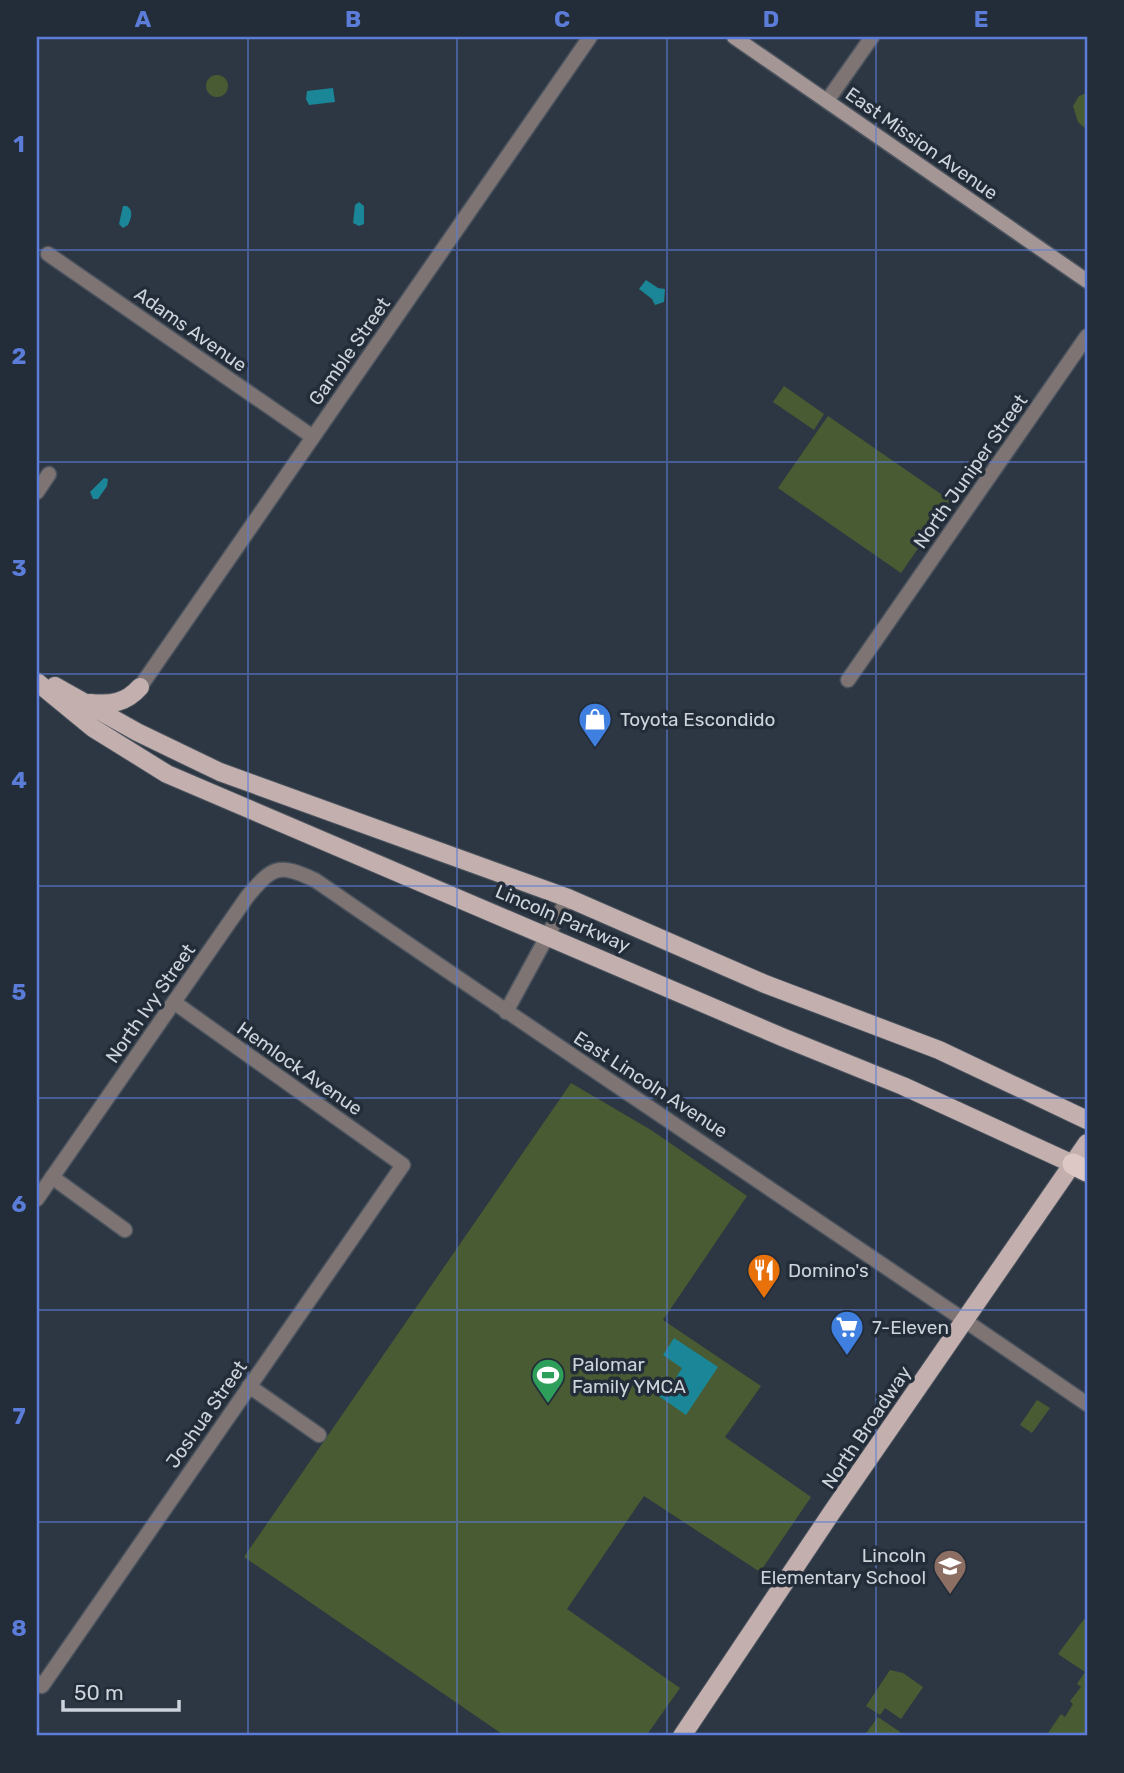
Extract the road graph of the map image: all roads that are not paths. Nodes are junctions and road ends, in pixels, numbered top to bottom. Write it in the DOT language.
graph roads {
  1 [pos="590,37"];
  2 [pos="734,37"];
  3 [pos="872,37"];
  4 [pos="827,101"];
  5 [pos="48,254"];
  6 [pos="1087,281"];
  7 [pos="1087,336"];
  8 [pos="313,437"];
  9 [pos="49,474"];
  10 [pos="37,492"];
  11 [pos="37,676"];
  12 [pos="848,681"];
  13 [pos="37,682"];
  14 [pos="140,687"];
  15 [pos="86,703"];
  16 [pos="315,880"];
  17 [pos="568,898"];
  18 [pos="547,936"];
  19 [pos="174,1003"];
  20 [pos="506,1012"];
  21 [pos="1087,1120"];
  22 [pos="1087,1143"];
  23 [pos="403,1165"];
  24 [pos="1080,1167"];
  25 [pos="52,1177"];
  26 [pos="37,1199"];
  27 [pos="125,1230"];
  28 [pos="964,1320"];
  29 [pos="249,1386"];
  30 [pos="1087,1404"];
  31 [pos="319,1435"];
  32 [pos="39,1684"];
  33 [pos="682,1736"];
  1 -- 8 [label="street, Gamble Street"];
  2 -- 4 [label="main road, East Mission Avenue"];
  3 -- 4 [label="street"];
  4 -- 6 [label="main road, East Mission Avenue"];
  5 -- 8 [label="street, Adams Avenue"];
  7 -- 12 [label="street, North Juniper Street"];
  8 -- 14 [label="street, Gamble Street"];
  9 -- 10 [label="street"];
  11 -- 15 [label="main road, Lincoln Parkway"];
  13 -- 18 [label="main road, Lincoln Parkway"];
  14 -- 15 [label="main road"];
  15 -- 17 [label="main road, Lincoln Parkway"];
  16 -- 19 [label="street, North Ivy Street"];
  16 -- 20 [label="street, East Lincoln Avenue"];
  17 -- 18 [label="street"];
  17 -- 21 [label="main road, Lincoln Parkway"];
  18 -- 20 [label="street"];
  18 -- 24 [label="main road, Lincoln Parkway"];
  19 -- 23 [label="street, Hemlock Avenue"];
  19 -- 25 [label="street, North Ivy Street"];
  20 -- 28 [label="street, East Lincoln Avenue"];
  22 -- 24 [label="main road, North Broadway"];
  23 -- 29 [label="street, Joshua Street"];
  24 -- 28 [label="main road, North Broadway"];
  25 -- 26 [label="street, North Ivy Street"];
  25 -- 27 [label="street"];
  28 -- 30 [label="street, East Lincoln Avenue"];
  28 -- 33 [label="main road, North Broadway"];
  29 -- 31 [label="street"];
  29 -- 32 [label="street, Joshua Street"];
}
